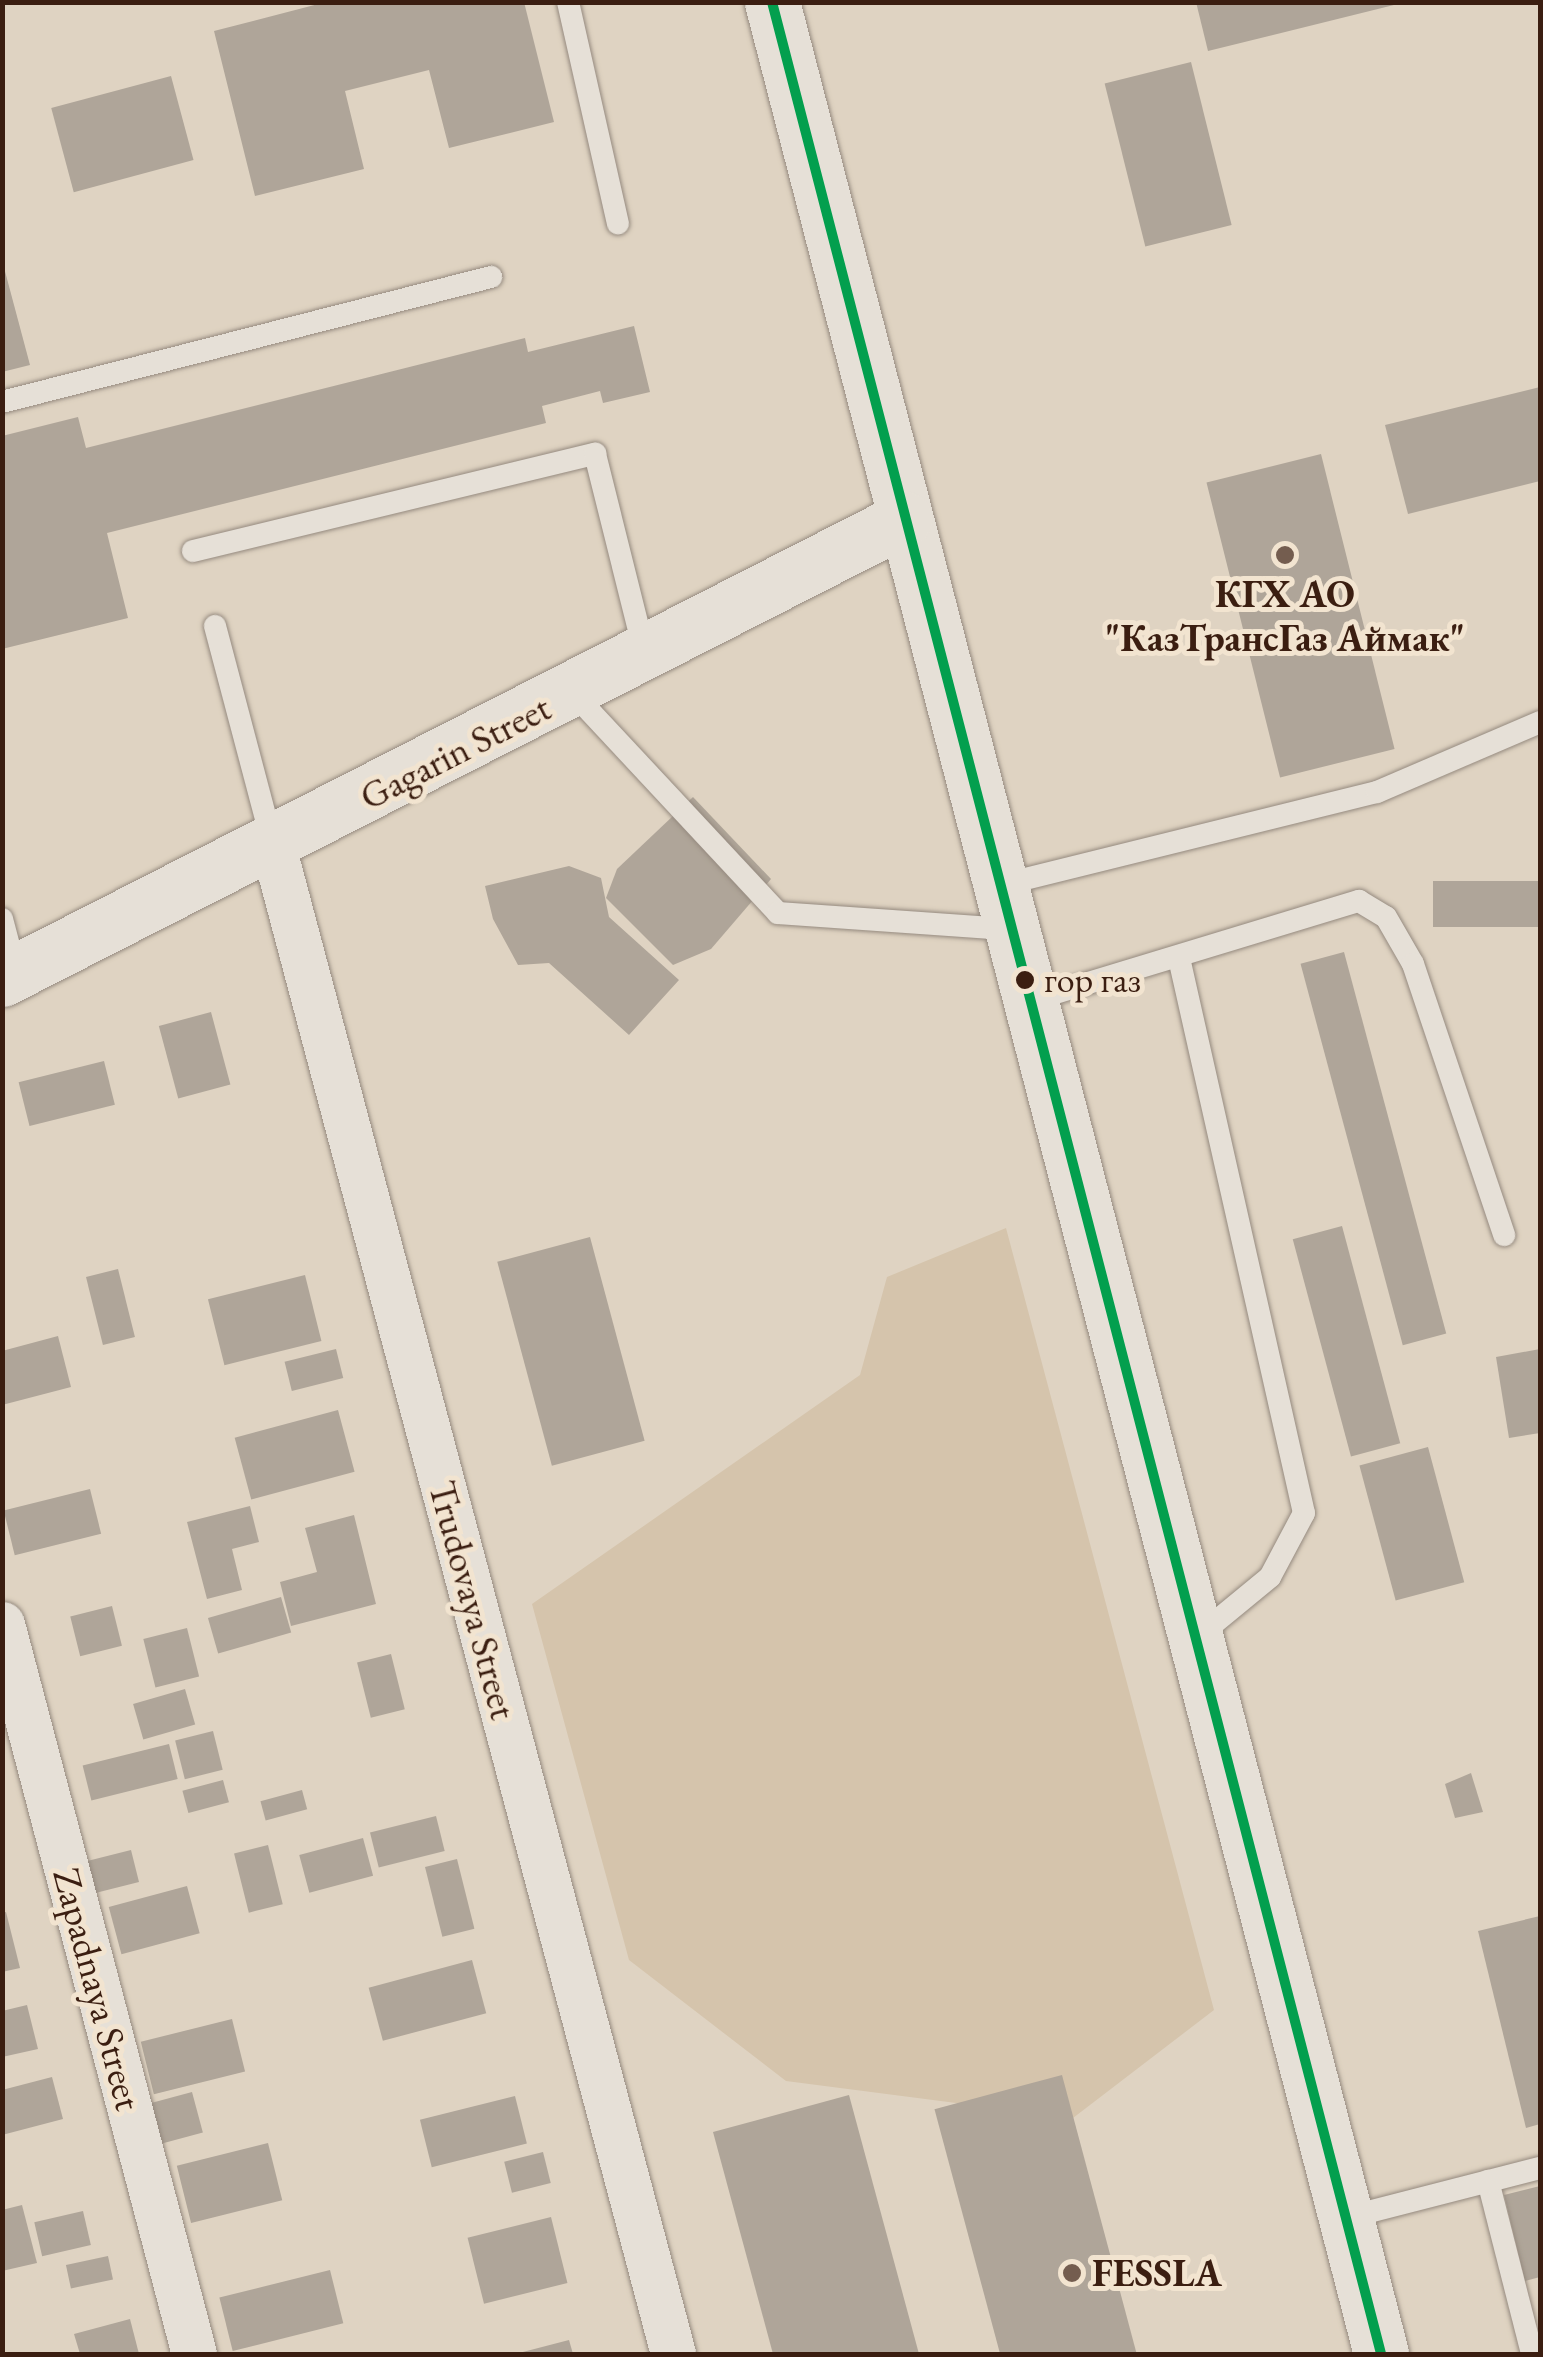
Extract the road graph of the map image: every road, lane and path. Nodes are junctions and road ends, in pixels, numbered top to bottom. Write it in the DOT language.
graph roads {
  1 [pos="568,2"];
  2 [pos="772,2"];
  3 [pos="618,223"];
  4 [pos="491,277"];
  5 [pos="2,402"];
  6 [pos="904,518"];
  7 [pos="194,551"];
  8 [pos="215,626"];
  9 [pos="644,654"];
  10 [pos="572,692"];
  11 [pos="1540,722"];
  12 [pos="273,846"];
  13 [pos="1004,907"];
  14 [pos="2,919"];
  15 [pos="1179,958"];
  16 [pos="9,976"];
  17 [pos="1027,1001"];
  18 [pos="1504,1235"];
  19 [pos="2,1624"];
  20 [pos="1196,1639"];
  21 [pos="1540,2168"];
  22 [pos="1488,2181"];
  23 [pos="1345,2218"];
  24 [pos="194,2354"];
  25 [pos="673,2354"];
  26 [pos="1381,2354"];
  27 [pos="1532,2354"];
  1 -- 3 [label="lane"];
  2 -- 6 [label="main road"];
  4 -- 5 [label="lane"];
  6 -- 9 [label="main road, Gagarin Street"];
  6 -- 13 [label="main road"];
  7 -- 9 [label="lane"];
  8 -- 12 [label="lane"];
  9 -- 10 [label="main road, Gagarin Street"];
  10 -- 12 [label="main road, Gagarin Street"];
  10 -- 13 [label="lane"];
  11 -- 13 [label="lane"];
  12 -- 16 [label="main road, Gagarin Street"];
  12 -- 25 [label="street, Trudovaya Street"];
  13 -- 17 [label="main road"];
  14 -- 16 [label="lane"];
  15 -- 17 [label="lane"];
  15 -- 18 [label="lane"];
  15 -- 20 [label="lane"];
  17 -- 20 [label="main road"];
  19 -- 24 [label="street, Zapadnaya Street"];
  20 -- 23 [label="main road"];
  21 -- 22 [label="lane"];
  22 -- 23 [label="lane"];
  22 -- 27 [label="lane"];
  23 -- 26 [label="main road"];
}
